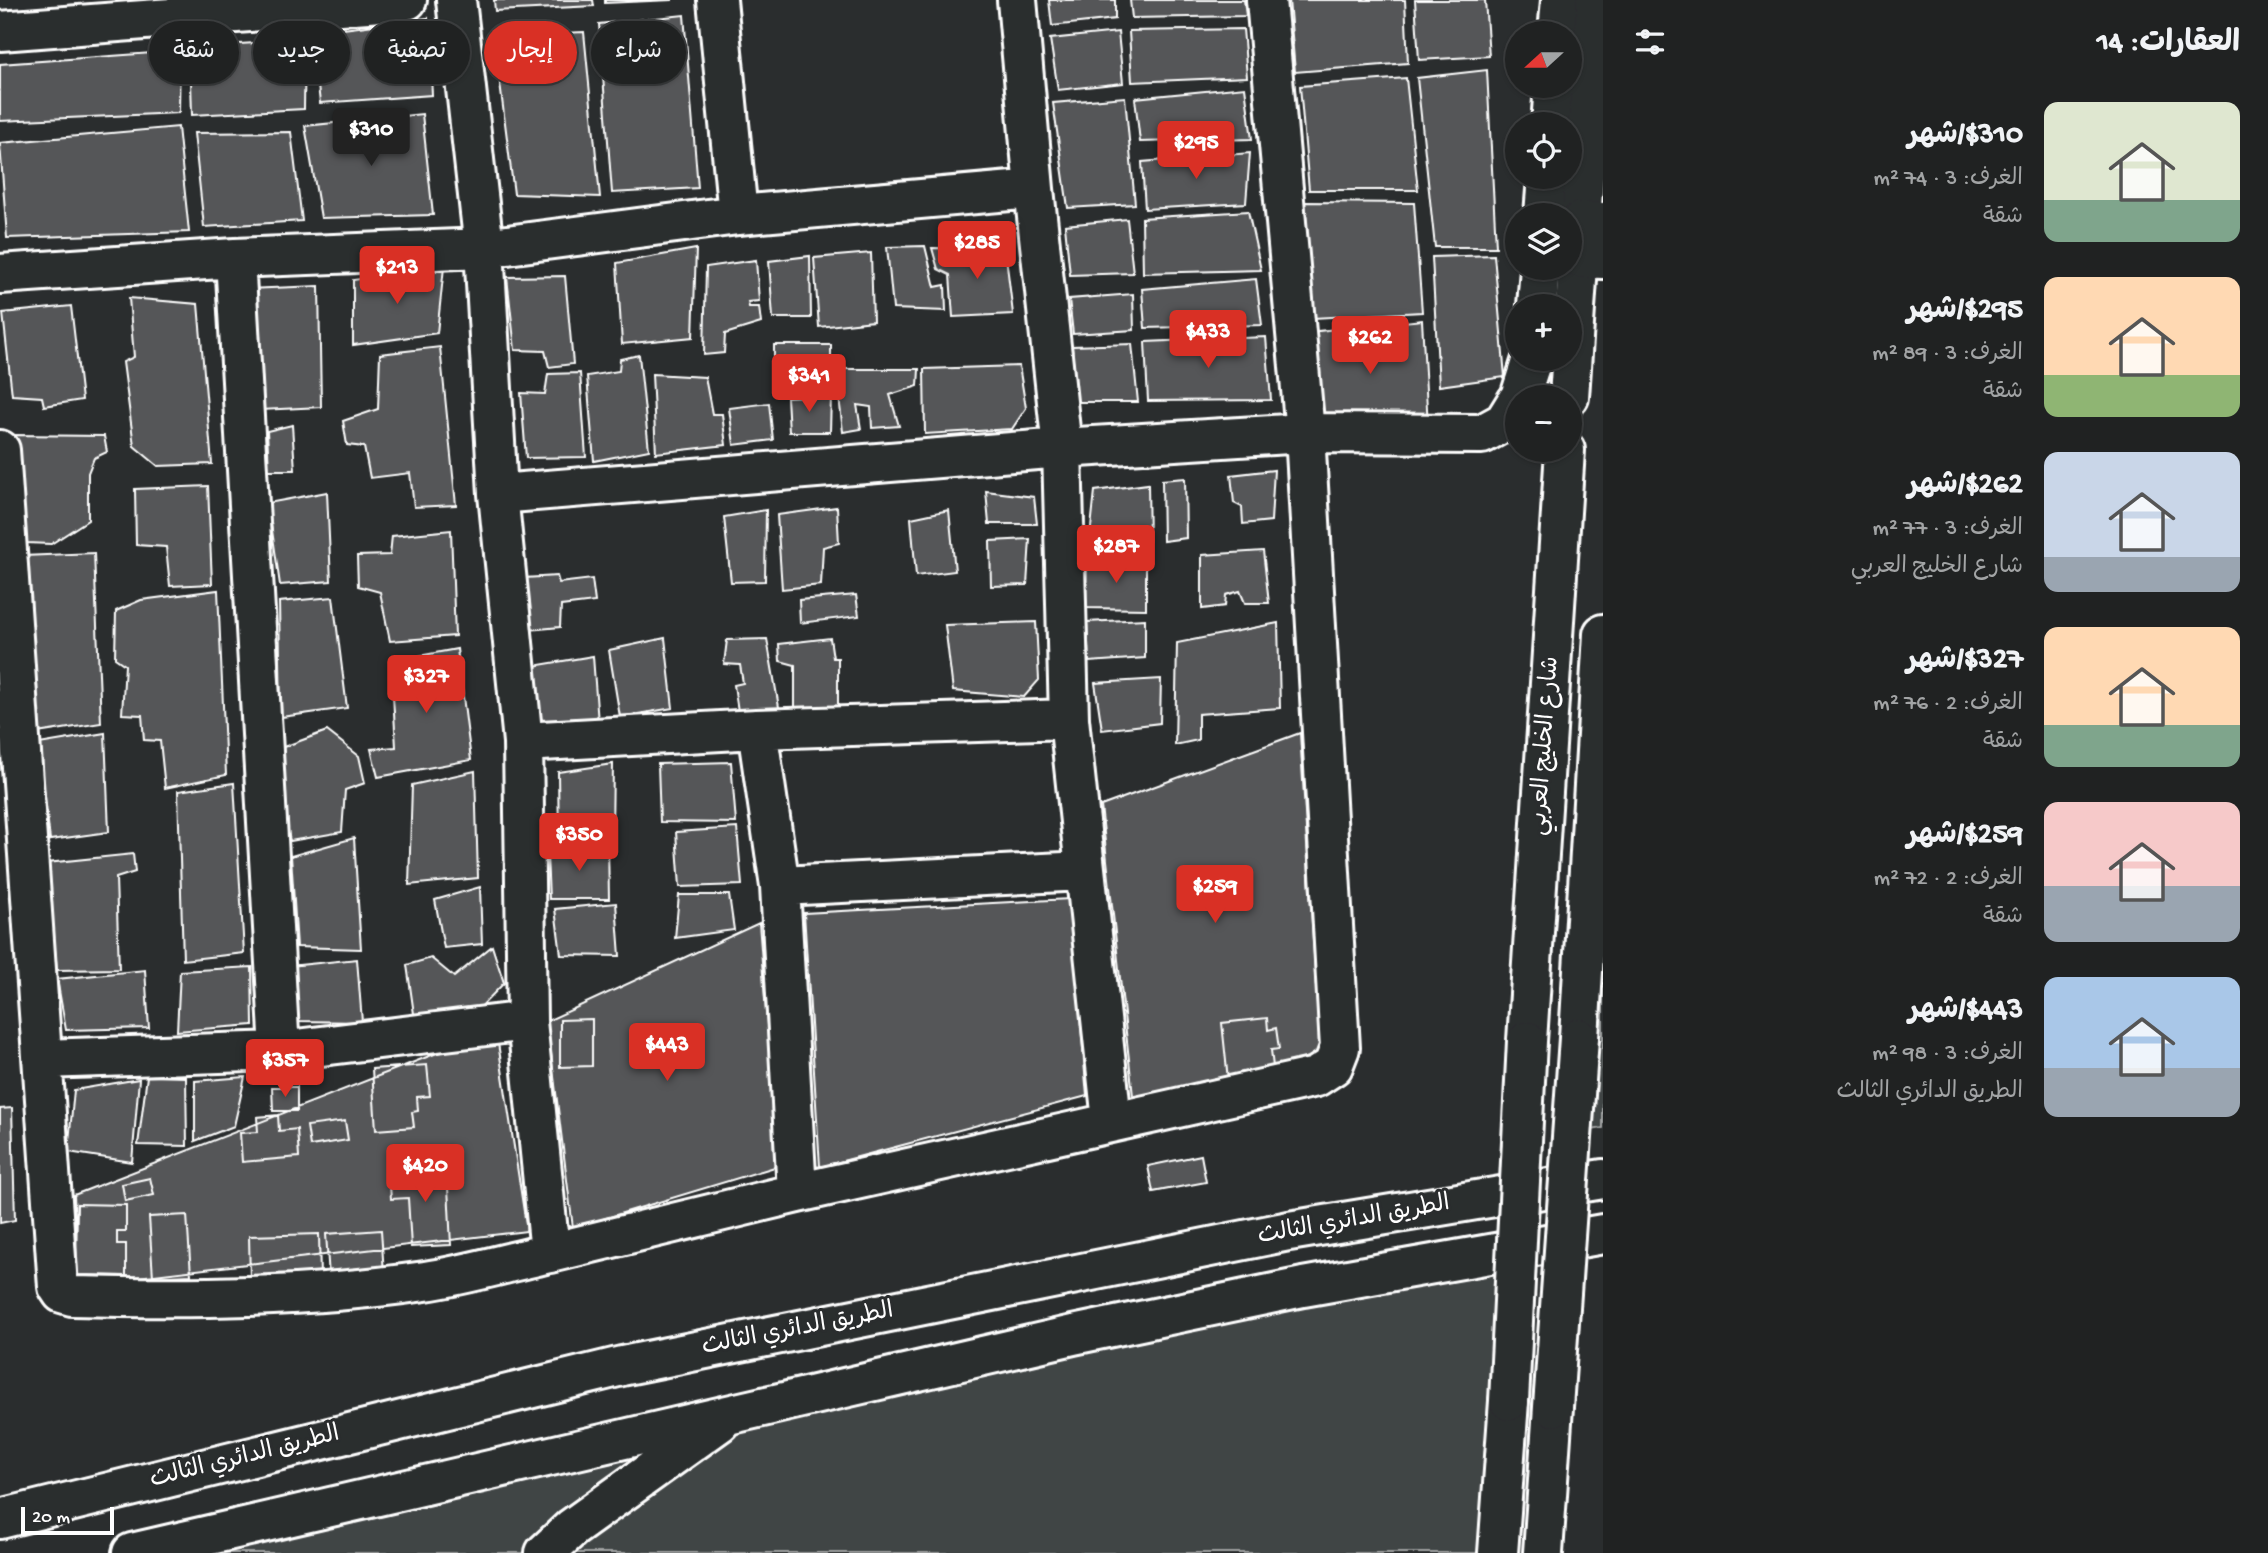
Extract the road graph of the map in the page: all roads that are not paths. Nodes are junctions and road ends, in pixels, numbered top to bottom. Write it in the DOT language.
graph roads {
  1 [pos="407,0"];
  2 [pos="456,0"];
  3 [pos="718,0"];
  4 [pos="1017,0"];
  5 [pos="1266,0"];
  6 [pos="1561,0"];
  7 [pos="1596,0"];
  8 [pos="1559,21"];
  9 [pos="0,31"];
  10 [pos="1582,62"];
  11 [pos="1580,98"];
  12 [pos="1034,189"];
  13 [pos="1581,203"];
  14 [pos="738,215"];
  15 [pos="484,248"];
  16 [pos="235,258"];
  17 [pos="0,274"];
  18 [pos="1578,280"];
  19 [pos="1570,385"];
  20 [pos="1505,420"];
  21 [pos="1305,433"];
  22 [pos="1062,448"];
  23 [pos="0,450"];
  24 [pos="1564,462"];
  25 [pos="498,494"];
  26 [pos="1603,634"];
  27 [pos="1069,719"];
  28 [pos="757,729"];
  29 [pos="523,742"];
  30 [pos="1084,871"];
  31 [pos="780,886"];
  32 [pos="527,1021"];
  33 [pos="279,1051"];
  34 [pos="43,1059"];
  35 [pos="1112,1121"];
  36 [pos="1603,1179"];
  37 [pos="797,1193"];
  38 [pos="1603,1234"];
  39 [pos="550,1253"];
  40 [pos="735,1412"];
  41 [pos="0,1519"];
  42 [pos="132,1553"];
  43 [pos="545,1553"];
  44 [pos="1498,1553"];
  45 [pos="1543,1553"];
  1 -- 9 [label="main road"];
  2 -- 15 [label="main road"];
  3 -- 14 [label="main road"];
  4 -- 12 [label="main road"];
  5 -- 21 [label="main road"];
  6 -- 8 [label="main road"];
  7 -- 10 [label="main road"];
  11 -- 13 [label="main road"];
  12 -- 14 [label="main road"];
  12 -- 22 [label="main road"];
  14 -- 15 [label="main road"];
  15 -- 16 [label="main road"];
  15 -- 25 [label="main road"];
  16 -- 17 [label="main road"];
  16 -- 33 [label="main road"];
  18 -- 19 [label="main road"];
  20 -- 21 [label="main road"];
  21 -- 22 [label="main road"];
  21 -- 35 [label="main road"];
  22 -- 25 [label="main road"];
  22 -- 27 [label="main road"];
  23 -- 34 [label="main road"];
  24 -- 44 [label="main road, شارع الخليج العربي, bridge"];
  25 -- 29 [label="main road"];
  26 -- 45 [label="main road, شارع الخليج العربي, bridge"];
  27 -- 28 [label="main road"];
  27 -- 30 [label="main road"];
  28 -- 29 [label="main road"];
  28 -- 31 [label="main road"];
  29 -- 32 [label="main road"];
  30 -- 31 [label="main road"];
  30 -- 35 [label="main road"];
  31 -- 37 [label="main road"];
  32 -- 33 [label="main road"];
  32 -- 39 [label="main road"];
  33 -- 34 [label="main road"];
  34 -- 39 [label="main road"];
  35 -- 37 [label="main road"];
  36 -- 41 [label="main road, الطريق الدائري الثالث"];
  37 -- 39 [label="main road"];
  38 -- 40 [label="main road"];
  40 -- 42 [label="main road"];
  40 -- 43 [label="main road"];
}
